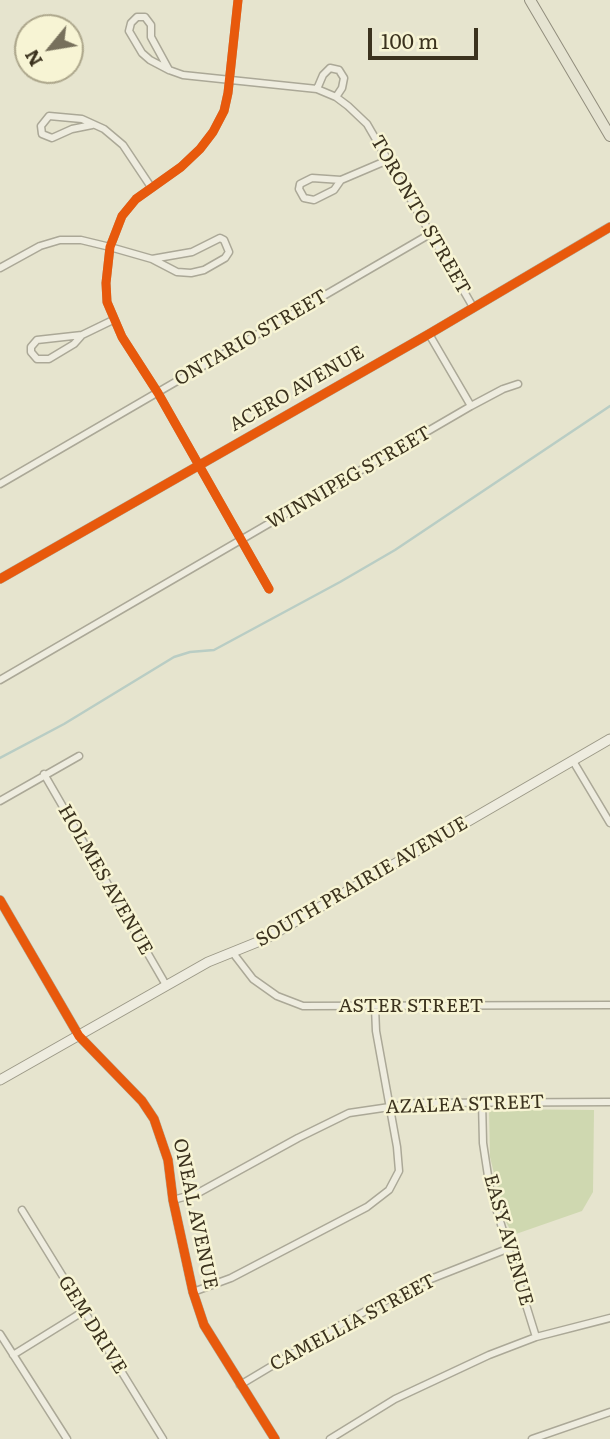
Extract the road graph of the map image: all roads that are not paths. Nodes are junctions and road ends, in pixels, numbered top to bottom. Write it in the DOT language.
graph roads {
  1 [pos="238,0"];
  2 [pos="530,0"];
  3 [pos="169,70"];
  4 [pos="229,79"];
  5 [pos="317,89"];
  6 [pos="336,97"];
  7 [pos="92,125"];
  8 [pos="610,136"];
  9 [pos="388,160"];
  10 [pos="341,180"];
  11 [pos="151,187"];
  12 [pos="610,227"];
  13 [pos="430,234"];
  14 [pos="110,247"];
  15 [pos="152,259"];
  16 [pos="0,268"];
  17 [pos="473,307"];
  18 [pos="113,320"];
  19 [pos="429,334"];
  20 [pos="82,335"];
  21 [pos="518,384"];
  22 [pos="158,393"];
  23 [pos="471,407"];
  24 [pos="198,465"];
  25 [pos="0,484"];
  26 [pos="241,542"];
  27 [pos="0,579"];
  28 [pos="269,589"];
  29 [pos="0,680"];
  30 [pos="610,739"];
  31 [pos="79,756"];
  32 [pos="573,761"];
  33 [pos="44,775"];
  34 [pos="0,801"];
  35 [pos="610,823"];
  36 [pos="0,900"];
  37 [pos="233,953"];
  38 [pos="166,985"];
  39 [pos="610,1005"];
  40 [pos="375,1007"];
  41 [pos="79,1036"];
  42 [pos="0,1080"];
  43 [pos="482,1101"];
  44 [pos="610,1102"];
  45 [pos="390,1105"];
  46 [pos="173,1200"];
  47 [pos="22,1210"];
  48 [pos="507,1249"];
  49 [pos="193,1292"];
  50 [pos="84,1311"];
  51 [pos="610,1318"];
  52 [pos="0,1334"];
  53 [pos="536,1337"];
  54 [pos="13,1354"];
  55 [pos="240,1385"];
  56 [pos="610,1412"];
  57 [pos="67,1439"];
  58 [pos="163,1439"];
  59 [pos="275,1439"];
  60 [pos="330,1439"];
  61 [pos="532,1439"];
  1 -- 4 [label="street"];
  2 -- 8 [label="main road"];
  3 -- 3 [label="street, TORONTO STREET"];
  3 -- 4 [label="street, TORONTO STREET"];
  4 -- 5 [label="street, TORONTO STREET"];
  4 -- 11 [label="street"];
  5 -- 6 [label="street, TORONTO STREET"];
  5 -- 6 [label="street"];
  6 -- 9 [label="street, TORONTO STREET"];
  7 -- 7 [label="street"];
  7 -- 11 [label="street"];
  9 -- 10 [label="street"];
  9 -- 13 [label="street, TORONTO STREET"];
  10 -- 10 [label="street"];
  11 -- 14 [label="street"];
  12 -- 17 [label="street, ACERO AVENUE"];
  13 -- 17 [label="street, TORONTO STREET"];
  13 -- 22 [label="street, ONTARIO STREET"];
  14 -- 15 [label="street"];
  14 -- 16 [label="street"];
  14 -- 18 [label="street"];
  15 -- 15 [label="street"];
  17 -- 19 [label="street, ACERO AVENUE"];
  18 -- 20 [label="street"];
  18 -- 22 [label="street"];
  19 -- 23 [label="street"];
  19 -- 24 [label="street, ACERO AVENUE"];
  20 -- 20 [label="street"];
  21 -- 23 [label="street, WINNIPEG STREET"];
  22 -- 24 [label="street"];
  22 -- 25 [label="street, ONTARIO STREET"];
  23 -- 26 [label="street, WINNIPEG STREET"];
  24 -- 26 [label="street"];
  24 -- 27 [label="street, ACERO AVENUE"];
  26 -- 28 [label="street"];
  26 -- 29 [label="street, WINNIPEG STREET"];
  30 -- 32 [label="main road, SOUTH PRAIRIE AVENUE"];
  31 -- 33 [label="street"];
  32 -- 35 [label="street"];
  32 -- 37 [label="main road, SOUTH PRAIRIE AVENUE"];
  33 -- 34 [label="street"];
  33 -- 38 [label="street, HOLMES AVENUE"];
  36 -- 41 [label="street, ONEAL AVENUE"];
  37 -- 38 [label="main road, SOUTH PRAIRIE AVENUE"];
  37 -- 40 [label="street, ASTER STREET"];
  38 -- 41 [label="main road, SOUTH PRAIRIE AVENUE"];
  39 -- 40 [label="street, ASTER STREET"];
  40 -- 45 [label="street"];
  41 -- 42 [label="main road, SOUTH PRAIRIE AVENUE"];
  41 -- 46 [label="street, ONEAL AVENUE"];
  43 -- 44 [label="street, AZALEA STREET"];
  43 -- 45 [label="street, AZALEA STREET"];
  43 -- 48 [label="street, EASY AVENUE"];
  45 -- 46 [label="street, AZALEA STREET"];
  45 -- 49 [label="street"];
  46 -- 49 [label="street, ONEAL AVENUE"];
  47 -- 50 [label="street, GEM DRIVE"];
  48 -- 53 [label="street, EASY AVENUE"];
  48 -- 55 [label="street, CAMELLIA STREET"];
  49 -- 55 [label="street, ONEAL AVENUE"];
  50 -- 54 [label="street"];
  50 -- 58 [label="street, GEM DRIVE"];
  51 -- 53 [label="street"];
  52 -- 54 [label="street"];
  53 -- 60 [label="street"];
  54 -- 57 [label="street"];
  55 -- 59 [label="street, ONEAL AVENUE"];
  56 -- 61 [label="street"];
}
